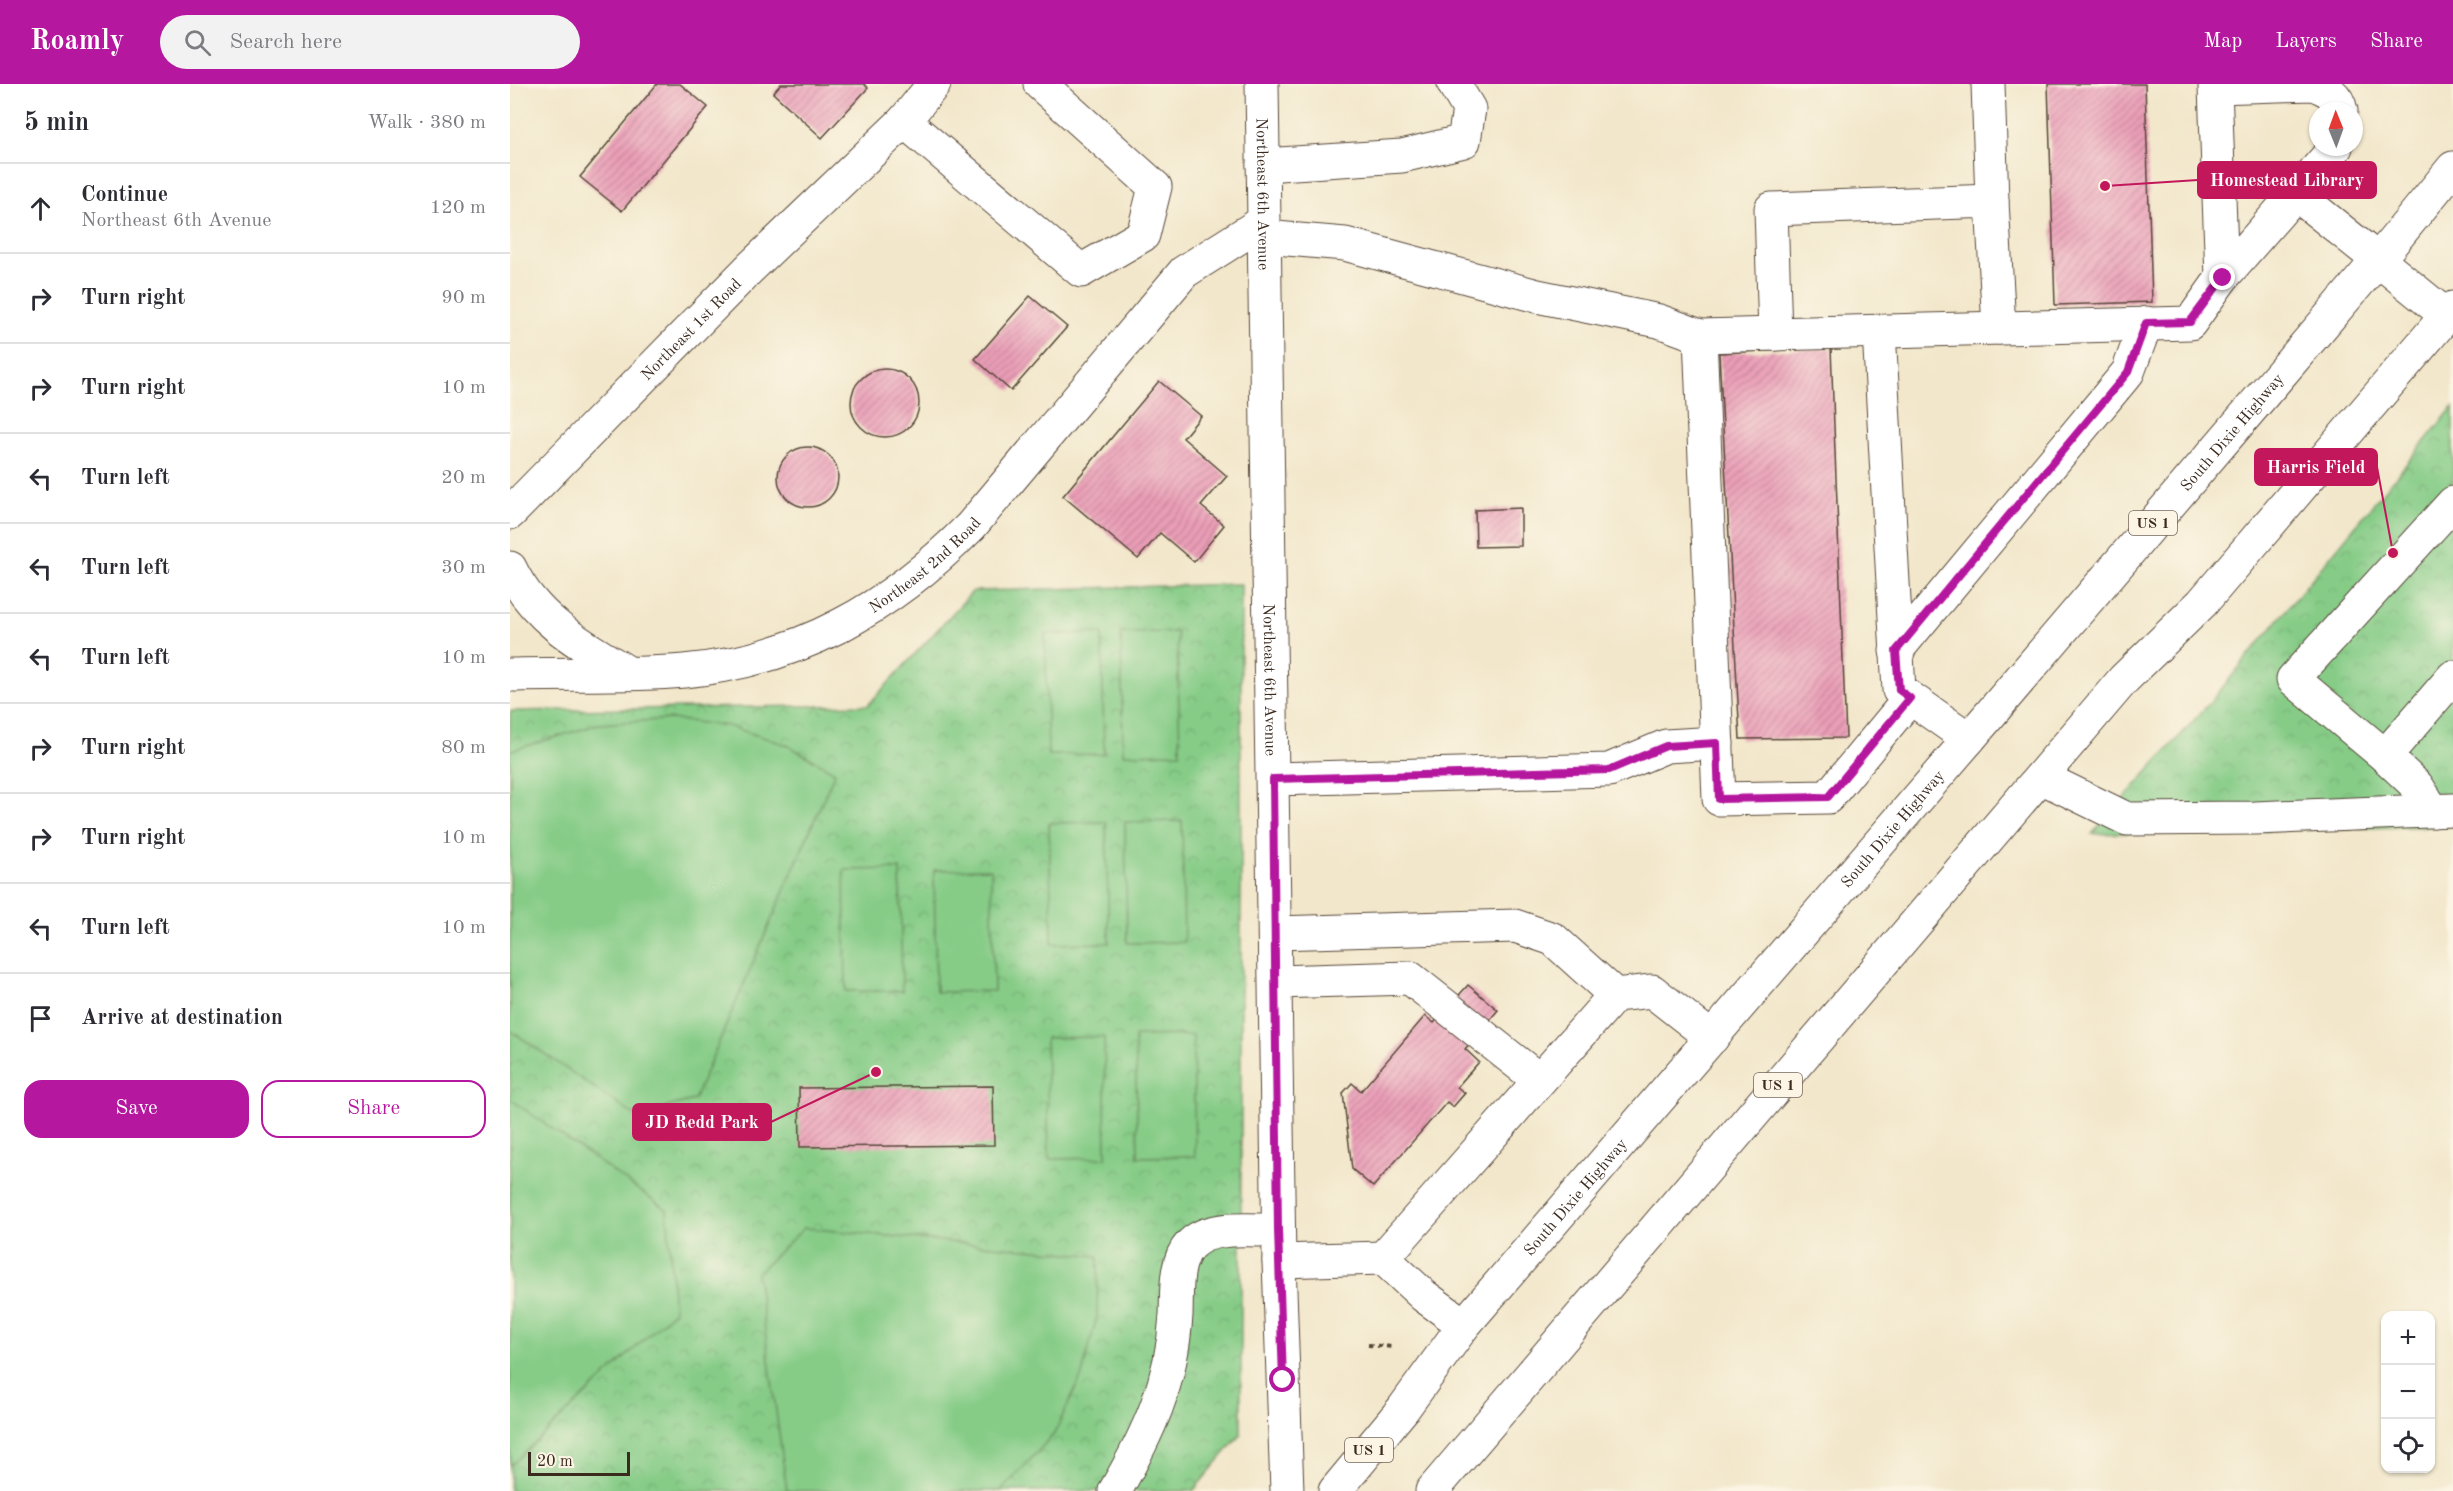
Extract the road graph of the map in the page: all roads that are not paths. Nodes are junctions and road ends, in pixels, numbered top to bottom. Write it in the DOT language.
graph roads {
  1 [pos="934,84"];
  2 [pos="1040,84"];
  3 [pos="1262,84"];
  4 [pos="1454,84"];
  5 [pos="1988,84"];
  6 [pos="2339,102"];
  7 [pos="904,121"];
  8 [pos="2329,156"];
  9 [pos="1263,165"];
  10 [pos="2453,168"];
  11 [pos="2297,195"];
  12 [pos="1992,201"];
  13 [pos="1263,230"];
  14 [pos="2378,260"];
  15 [pos="2223,278"];
  16 [pos="2451,315"];
  17 [pos="2146,323"];
  18 [pos="1999,328"];
  19 [pos="1879,331"];
  20 [pos="1775,334"];
  21 [pos="1700,336"];
  22 [pos="2453,503"];
  23 [pos="510,513"];
  24 [pos="510,568"];
  25 [pos="1896,651"];
  26 [pos="628,673"];
  27 [pos="510,675"];
  28 [pos="2453,677"];
  29 [pos="1910,698"];
  30 [pos="1969,739"];
  31 [pos="1717,743"];
  32 [pos="2385,756"];
  33 [pos="2041,777"];
  34 [pos="1273,779"];
  35 [pos="2443,810"];
  36 [pos="1275,933"];
  37 [pos="1276,982"];
  38 [pos="1615,994"];
  39 [pos="1712,1038"];
  40 [pos="1539,1080"];
  41 [pos="1279,1245"];
  42 [pos="1383,1258"];
  43 [pos="1464,1325"];
  44 [pos="1115,1491"];
  45 [pos="1287,1491"];
  46 [pos="1335,1491"];
  47 [pos="1432,1491"];
  1 -- 7 [label="main road, Northeast 1st Road"];
  2 -- 7 [label="main road"];
  3 -- 9 [label="main road, Northeast 6th Avenue"];
  4 -- 9 [label="main road"];
  5 -- 12 [label="main road"];
  6 -- 15 [label="main road"];
  7 -- 23 [label="main road, Northeast 1st Road"];
  8 -- 11 [label="main road"];
  9 -- 13 [label="main road, Northeast 6th Avenue"];
  10 -- 14 [label="main road, South Dixie Highway / US 1"];
  11 -- 14 [label="main road"];
  11 -- 15 [label="main road"];
  12 -- 18 [label="main road"];
  12 -- 20 [label="main road"];
  13 -- 21 [label="main road"];
  13 -- 26 [label="main road, Northeast 2nd Road"];
  13 -- 34 [label="main road, Northeast 6th Avenue"];
  14 -- 16 [label="main road"];
  14 -- 30 [label="main road, South Dixie Highway / US 1"];
  15 -- 17 [label="main road"];
  16 -- 33 [label="main road, US 1"];
  17 -- 18 [label="main road"];
  17 -- 25 [label="main road"];
  18 -- 19 [label="main road"];
  19 -- 20 [label="main road"];
  19 -- 25 [label="main road"];
  20 -- 21 [label="main road"];
  21 -- 31 [label="main road"];
  22 -- 32 [label="main road"];
  24 -- 26 [label="main road"];
  25 -- 29 [label="main road"];
  26 -- 27 [label="main road, Northeast 2nd Road"];
  28 -- 32 [label="main road"];
  29 -- 30 [label="main road"];
  29 -- 31 [label="main road"];
  30 -- 39 [label="main road, South Dixie Highway / US 1"];
  31 -- 34 [label="main road"];
  32 -- 35 [label="main road"];
  33 -- 35 [label="main road"];
  33 -- 47 [label="main road, US 1"];
  34 -- 36 [label="main road, Northeast 6th Avenue"];
  36 -- 37 [label="main road, Northeast 6th Avenue"];
  36 -- 38 [label="main road"];
  37 -- 40 [label="main road"];
  37 -- 41 [label="main road, Northeast 6th Avenue"];
  38 -- 39 [label="main road"];
  38 -- 40 [label="main road"];
  39 -- 43 [label="main road, South Dixie Highway / US 1"];
  40 -- 42 [label="main road"];
  41 -- 42 [label="main road"];
  41 -- 44 [label="main road"];
  41 -- 45 [label="main road, Northeast 6th Avenue"];
  42 -- 43 [label="main road"];
  43 -- 46 [label="main road, South Dixie Highway / US 1"];
}
